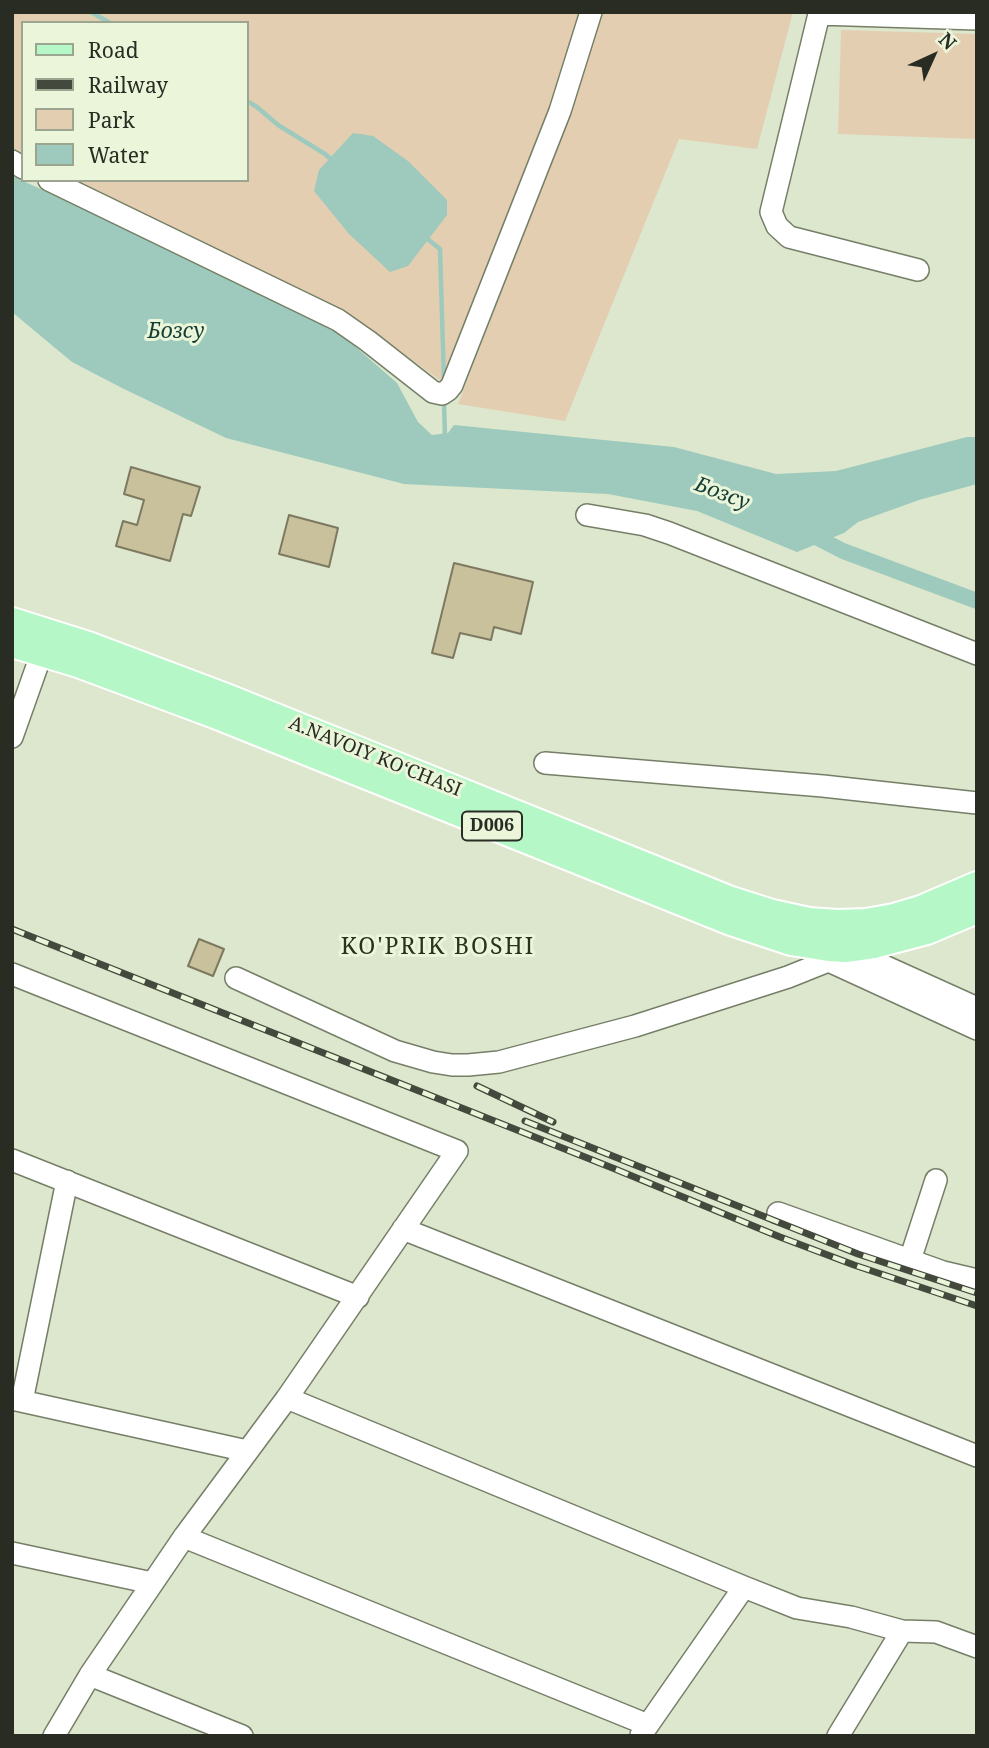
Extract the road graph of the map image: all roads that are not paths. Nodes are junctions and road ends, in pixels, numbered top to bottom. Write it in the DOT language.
graph roads {
  1 [pos="591,12"];
  2 [pos="977,19"];
  3 [pos="52,182"];
  4 [pos="918,270"];
  5 [pos="587,515"];
  6 [pos="26,636"];
  7 [pos="977,654"];
  8 [pos="12,737"];
  9 [pos="545,763"];
  10 [pos="977,803"];
  11 [pos="977,885"];
  12 [pos="977,910"];
  13 [pos="837,944"];
  14 [pos="12,974"];
  15 [pos="236,978"];
  16 [pos="977,1008"];
  17 [pos="977,1029"];
  18 [pos="12,1160"];
  19 [pos="67,1181"];
  20 [pos="936,1181"];
  21 [pos="778,1213"];
  22 [pos="403,1229"];
  23 [pos="910,1260"];
  24 [pos="977,1280"];
  25 [pos="358,1297"];
  26 [pos="287,1398"];
  27 [pos="17,1400"];
  28 [pos="247,1451"];
  29 [pos="977,1456"];
  30 [pos="184,1537"];
  31 [pos="12,1553"];
  32 [pos="152,1583"];
  33 [pos="744,1587"];
  34 [pos="902,1631"];
  35 [pos="977,1647"];
  36 [pos="90,1675"];
  37 [pos="644,1730"];
  38 [pos="54,1736"];
  39 [pos="242,1736"];
  40 [pos="838,1736"];
  1 -- 3 [label="street"];
  2 -- 4 [label="street"];
  5 -- 7 [label="street"];
  6 -- 8 [label="street"];
  6 -- 13 [label="main road, D006"];
  9 -- 10 [label="street"];
  11 -- 13 [label="main road, D006"];
  12 -- 13 [label="main road, D006"];
  13 -- 15 [label="street"];
  13 -- 16 [label="street"];
  13 -- 17 [label="street"];
  14 -- 22 [label="street"];
  18 -- 19 [label="street"];
  19 -- 25 [label="street"];
  19 -- 27 [label="street"];
  20 -- 23 [label="street"];
  21 -- 23 [label="street"];
  22 -- 25 [label="street"];
  22 -- 29 [label="street"];
  23 -- 24 [label="street"];
  25 -- 26 [label="street"];
  26 -- 28 [label="street"];
  26 -- 33 [label="street"];
  27 -- 28 [label="street"];
  28 -- 30 [label="street"];
  30 -- 32 [label="street"];
  30 -- 37 [label="street"];
  31 -- 32 [label="street"];
  32 -- 36 [label="street"];
  33 -- 34 [label="street"];
  33 -- 37 [label="street"];
  34 -- 35 [label="street"];
  34 -- 40 [label="street"];
  36 -- 38 [label="street"];
  36 -- 39 [label="street"];
}
